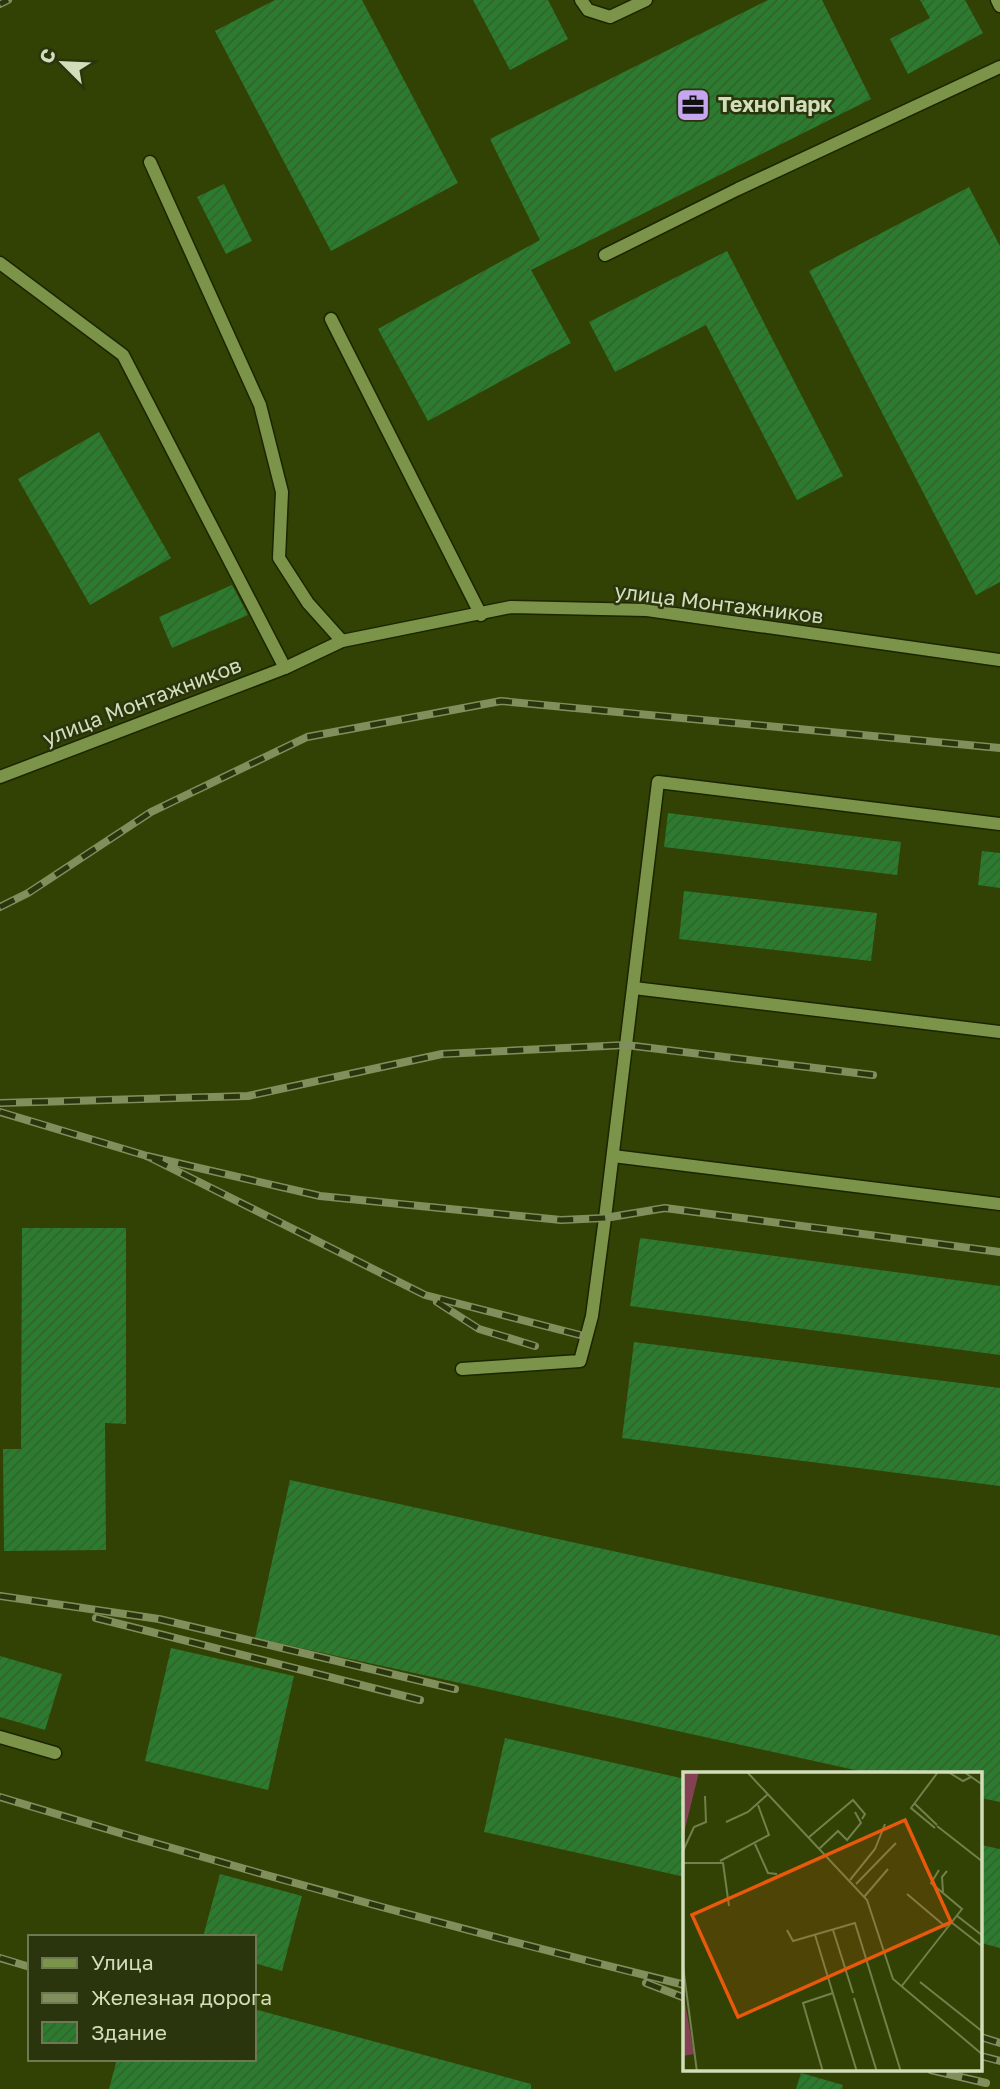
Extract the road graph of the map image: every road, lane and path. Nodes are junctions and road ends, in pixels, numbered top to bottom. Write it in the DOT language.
graph roads {
  1 [pos="581,0"];
  2 [pos="646,0"];
  3 [pos="997,0"];
  4 [pos="1000,6"];
  5 [pos="1000,67"];
  6 [pos="150,162"];
  7 [pos="605,255"];
  8 [pos="0,263"];
  9 [pos="331,319"];
  10 [pos="481,615"];
  11 [pos="342,641"];
  12 [pos="1000,660"];
  13 [pos="285,668"];
  14 [pos="0,777"];
  15 [pos="1000,824"];
  16 [pos="634,988"];
  17 [pos="1000,1032"];
  18 [pos="613,1156"];
  19 [pos="1000,1204"];
  20 [pos="462,1369"];
  21 [pos="0,1737"];
  22 [pos="55,1753"];
  1 -- 2 [label="street"];
  3 -- 4 [label="street"];
  5 -- 7 [label="street"];
  6 -- 11 [label="street"];
  8 -- 13 [label="street"];
  9 -- 10 [label="street"];
  10 -- 11 [label="street, улица Монтажников"];
  10 -- 12 [label="street, улица Монтажников"];
  11 -- 13 [label="street, улица Монтажников"];
  13 -- 14 [label="street, улица Монтажников"];
  15 -- 16 [label="street"];
  16 -- 17 [label="street"];
  16 -- 18 [label="street"];
  18 -- 19 [label="street"];
  18 -- 20 [label="street"];
  21 -- 22 [label="street"];
}
